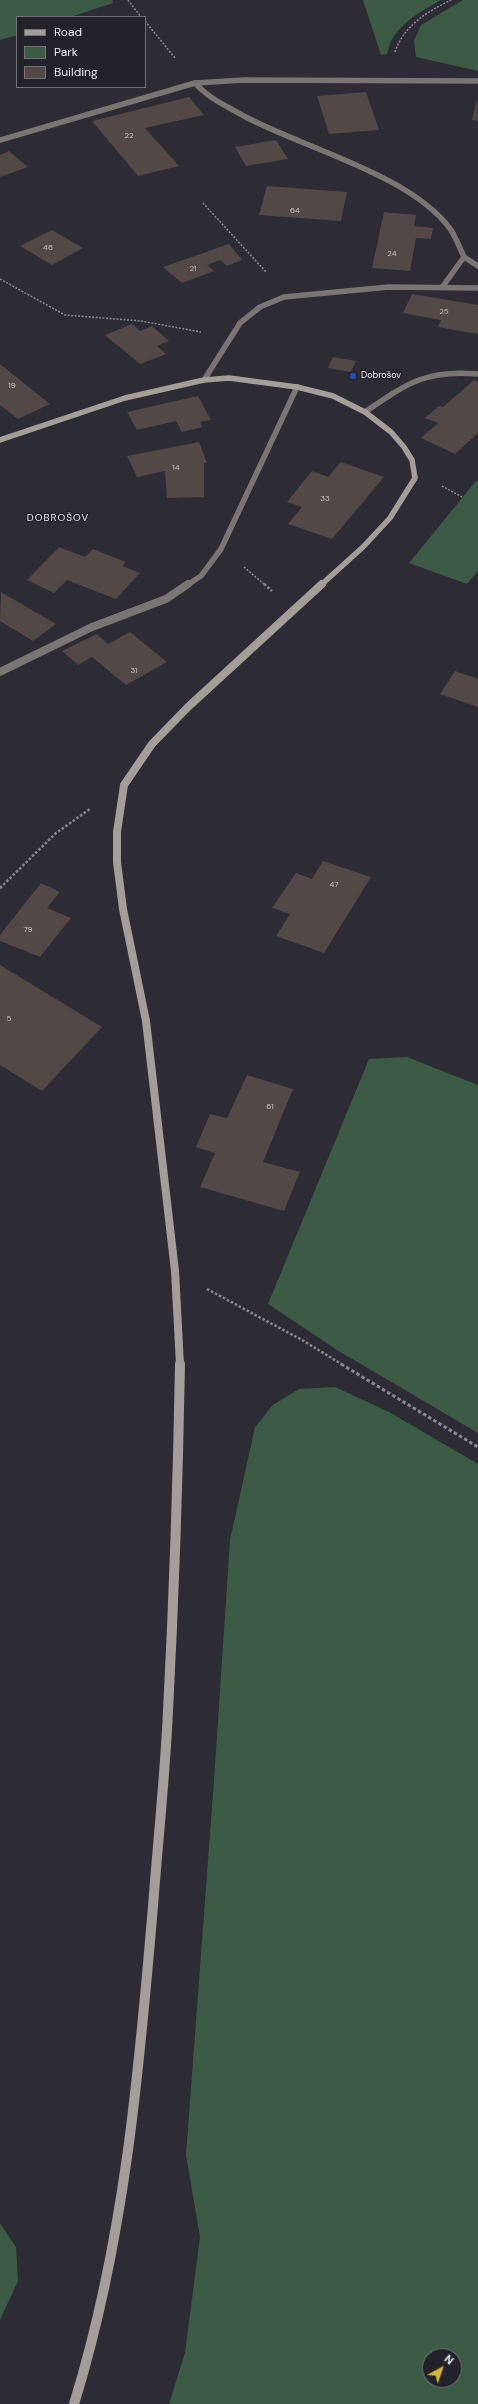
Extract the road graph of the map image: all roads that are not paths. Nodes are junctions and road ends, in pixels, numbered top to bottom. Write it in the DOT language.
graph roads {
  1 [pos="478,81"];
  2 [pos="195,83"];
  3 [pos="0,140"];
  4 [pos="464,257"];
  5 [pos="478,266"];
  6 [pos="443,286"];
  7 [pos="478,288"];
  8 [pos="478,374"];
  9 [pos="204,380"];
  10 [pos="297,387"];
  11 [pos="365,412"];
  12 [pos="0,440"];
  13 [pos="0,672"];
  14 [pos="74,2404"];
  1 -- 2 [label="street"];
  2 -- 3 [label="street"];
  2 -- 4 [label="street"];
  4 -- 5 [label="street"];
  4 -- 6 [label="street"];
  6 -- 7 [label="street"];
  6 -- 9 [label="street"];
  8 -- 11 [label="street"];
  9 -- 10 [label="street"];
  9 -- 12 [label="street"];
  10 -- 11 [label="street"];
  10 -- 13 [label="street"];
  11 -- 14 [label="street"];
}
